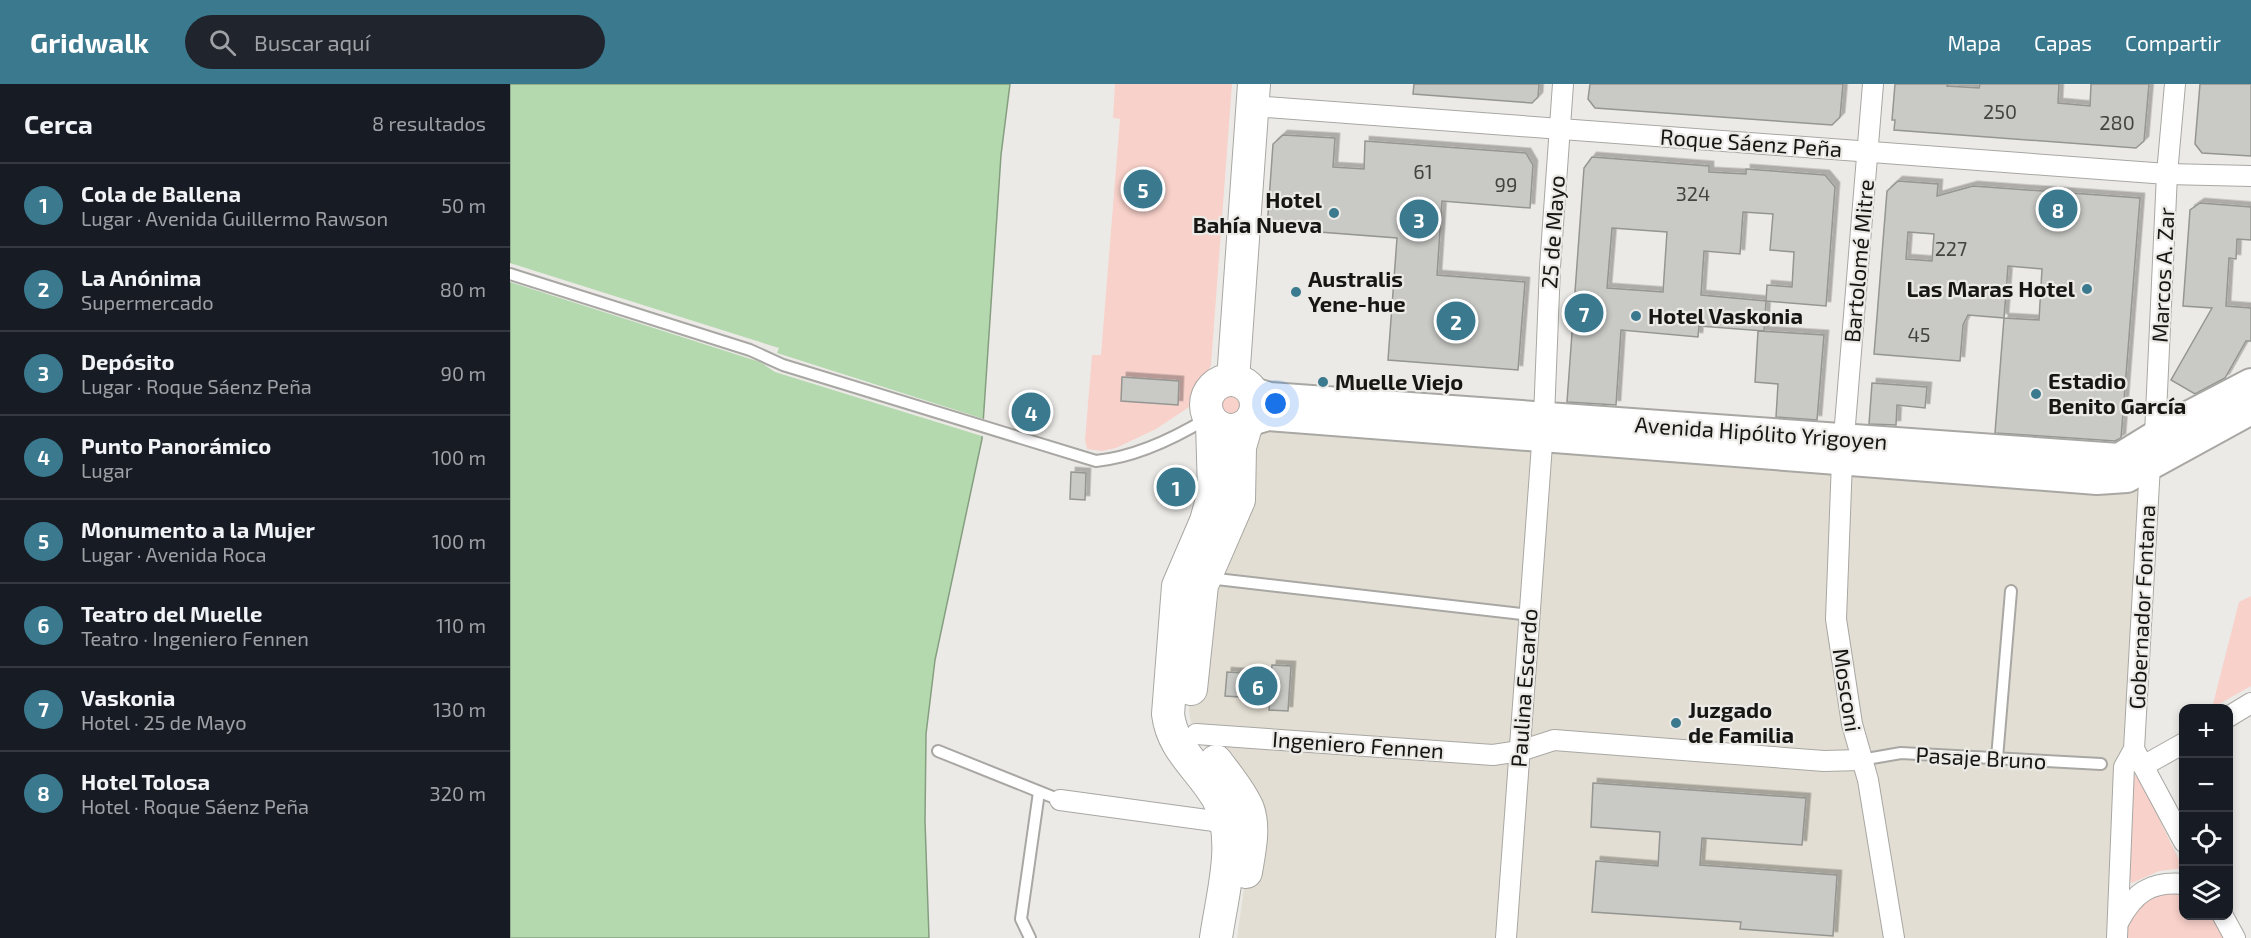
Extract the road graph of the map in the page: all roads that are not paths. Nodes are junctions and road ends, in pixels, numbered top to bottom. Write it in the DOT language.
graph roads {
  1 [pos="1563,84"];
  2 [pos="1873,84"];
  3 [pos="2175,84"];
  4 [pos="1253,95"];
  5 [pos="1560,128"];
  6 [pos="1868,152"];
  7 [pos="2167,174"];
  8 [pos="2251,176"];
  9 [pos="510,274"];
  10 [pos="2251,383"];
  11 [pos="1246,405"];
  12 [pos="2251,410"];
  13 [pos="1211,419"];
  14 [pos="1543,428"];
  15 [pos="2155,435"];
  16 [pos="1844,450"];
  17 [pos="2150,465"];
  18 [pos="1205,577"];
  19 [pos="2011,591"];
  20 [pos="1530,615"];
  21 [pos="2251,704"];
  22 [pos="2233,715"];
  23 [pos="1196,734"];
  24 [pos="2179,745"];
  25 [pos="938,751"];
  26 [pos="1520,752"];
  27 [pos="1997,758"];
  28 [pos="2138,758"];
  29 [pos="1861,760"];
  30 [pos="2101,764"];
  31 [pos="1039,792"];
  32 [pos="1060,800"];
  33 [pos="1239,824"];
  34 [pos="2179,833"];
  35 [pos="2179,884"];
  36 [pos="2226,920"];
  37 [pos="2118,931"];
  38 [pos="1030,938"];
  39 [pos="1216,938"];
  40 [pos="1237,938"];
  41 [pos="1506,938"];
  42 [pos="1894,938"];
  43 [pos="2235,938"];
  1 -- 5 [label="street, 25 de Mayo"];
  2 -- 6 [label="street, Bartolomé Mitre"];
  3 -- 7 [label="street, Marcos A. Zar"];
  4 -- 5 [label="street, Roque Sáenz Peña"];
  4 -- 11 [label="main road"];
  5 -- 6 [label="street, Roque Sáenz Peña"];
  5 -- 14 [label="street, 25 de Mayo"];
  6 -- 7 [label="street, Roque Sáenz Peña"];
  6 -- 16 [label="street, Bartolomé Mitre"];
  7 -- 8 [label="street, Roque Sáenz Peña"];
  7 -- 15 [label="street, Marcos A. Zar"];
  9 -- 13 [label="lane"];
  10 -- 15 [label="main road, Avenida Hipólito Yrigoyen"];
  11 -- 13 [label="main road"];
  11 -- 13 [label="main road"];
  11 -- 14 [label="main road, Avenida Hipólito Yrigoyen"];
  11 -- 18 [label="main road"];
  12 -- 17 [label="main road, Avenida Hipólito Yrigoyen"];
  13 -- 33 [label="main road"];
  14 -- 16 [label="main road, Avenida Hipólito Yrigoyen"];
  14 -- 20 [label="street, Paulina Escardo"];
  15 -- 16 [label="main road, Avenida Hipólito Yrigoyen"];
  15 -- 17 [label="street, Marcos A. Zar"];
  16 -- 17 [label="main road, Avenida Hipólito Yrigoyen"];
  16 -- 29 [label="street, Mosconi"];
  17 -- 28 [label="street, Gobernador Fontana"];
  18 -- 20 [label="lane"];
  18 -- 23 [label="main road"];
  19 -- 27 [label="lane"];
  20 -- 26 [label="street, Paulina Escardo"];
  21 -- 22 [label="street"];
  23 -- 26 [label="street, Ingeniero Fennen"];
  23 -- 33 [label="main road"];
  24 -- 28 [label="street"];
  25 -- 31 [label="lane"];
  26 -- 29 [label="street, Ingeniero Fennen"];
  26 -- 41 [label="street, Paulina Escardo"];
  27 -- 29 [label="lane, Pasaje Bruno"];
  27 -- 30 [label="lane, Pasaje Bruno"];
  28 -- 34 [label="street"];
  28 -- 37 [label="street, Gobernador Fontana"];
  29 -- 42 [label="street, Mosconi"];
  31 -- 32 [label="lane"];
  31 -- 38 [label="lane"];
  32 -- 33 [label="street"];
  33 -- 39 [label="main road"];
  33 -- 40 [label="main road"];
  35 -- 37 [label="street, Gobernador Fontana"];
  36 -- 43 [label="street"];
}
